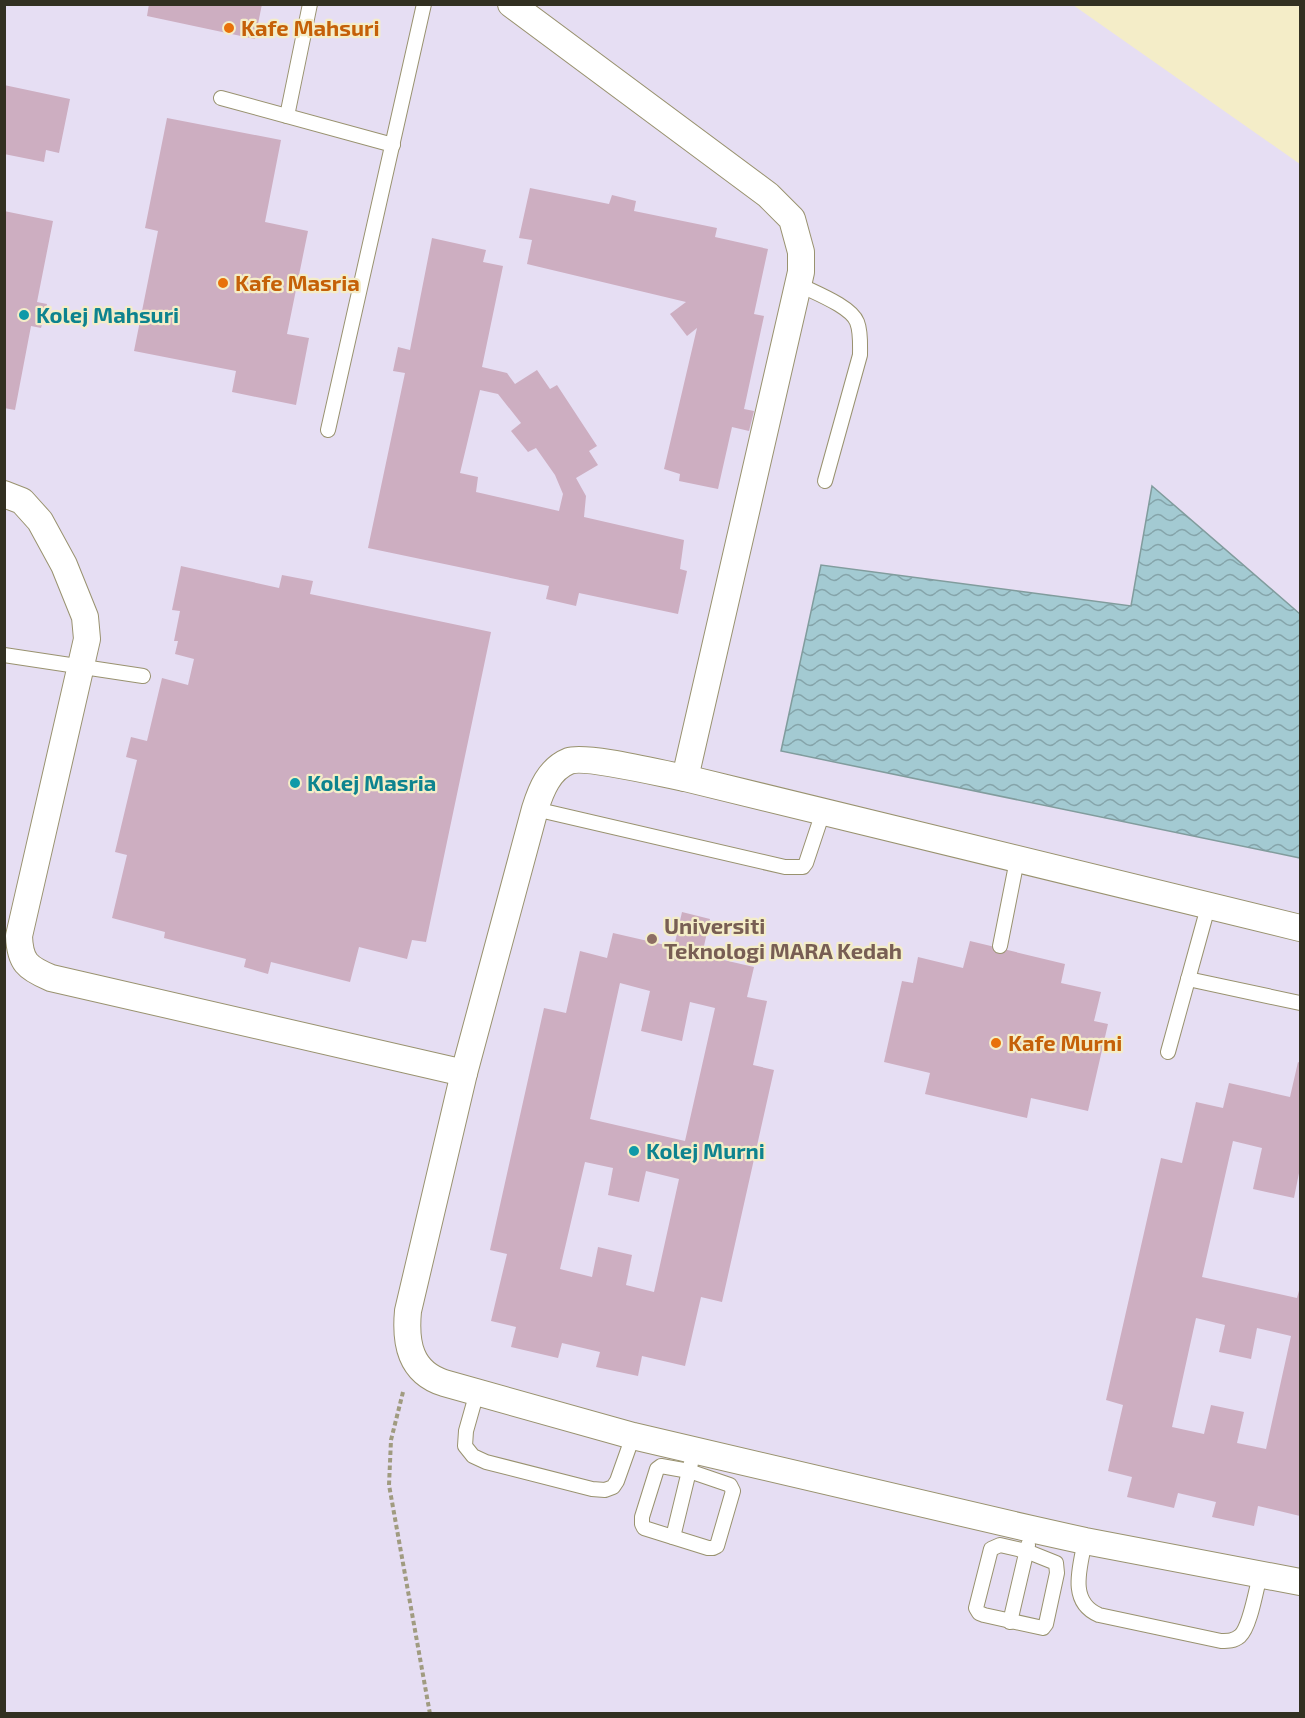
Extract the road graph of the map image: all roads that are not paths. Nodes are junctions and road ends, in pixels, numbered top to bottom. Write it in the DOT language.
graph roads {
  1 [pos="310,4"];
  2 [pos="424,4"];
  3 [pos="511,4"];
  4 [pos="221,98"];
  5 [pos="287,116"];
  6 [pos="393,145"];
  7 [pos="798,284"];
  8 [pos="328,430"];
  9 [pos="825,481"];
  10 [pos="4,494"];
  11 [pos="4,655"];
  12 [pos="82,667"];
  13 [pos="143,676"];
  14 [pos="685,778"];
  15 [pos="535,809"];
  16 [pos="823,812"];
  17 [pos="1017,860"];
  18 [pos="1208,907"];
  19 [pos="1300,928"];
  20 [pos="1000,946"];
  21 [pos="1188,979"];
  22 [pos="1300,1003"];
  23 [pos="1168,1052"];
  24 [pos="464,1073"];
  25 [pos="477,1392"];
  26 [pos="633,1436"];
  27 [pos="691,1461"];
  28 [pos="673,1537"];
  29 [pos="1029,1540"];
  30 [pos="1085,1541"];
  31 [pos="1260,1575"];
  32 [pos="1300,1582"];
  33 [pos="1010,1622"];
  1 -- 5 [label="lane"];
  2 -- 6 [label="lane"];
  3 -- 7 [label="street"];
  4 -- 5 [label="lane"];
  5 -- 6 [label="lane"];
  6 -- 8 [label="lane"];
  7 -- 9 [label="lane"];
  7 -- 14 [label="street"];
  10 -- 12 [label="street"];
  11 -- 12 [label="lane"];
  12 -- 13 [label="lane"];
  12 -- 24 [label="street"];
  14 -- 15 [label="street"];
  14 -- 16 [label="street"];
  15 -- 16 [label="lane"];
  15 -- 24 [label="street"];
  16 -- 17 [label="street"];
  17 -- 18 [label="street"];
  17 -- 20 [label="lane"];
  18 -- 19 [label="street"];
  18 -- 21 [label="lane"];
  21 -- 22 [label="lane"];
  21 -- 23 [label="lane"];
  24 -- 25 [label="street"];
  25 -- 26 [label="street"];
  25 -- 26 [label="lane"];
  26 -- 27 [label="street"];
  27 -- 28 [label="lane"];
  27 -- 28 [label="lane"];
  27 -- 28 [label="lane"];
  27 -- 29 [label="street"];
  29 -- 30 [label="street"];
  29 -- 33 [label="lane"];
  29 -- 33 [label="lane"];
  29 -- 33 [label="lane"];
  30 -- 31 [label="street"];
  30 -- 31 [label="lane"];
  31 -- 32 [label="street"];
}
